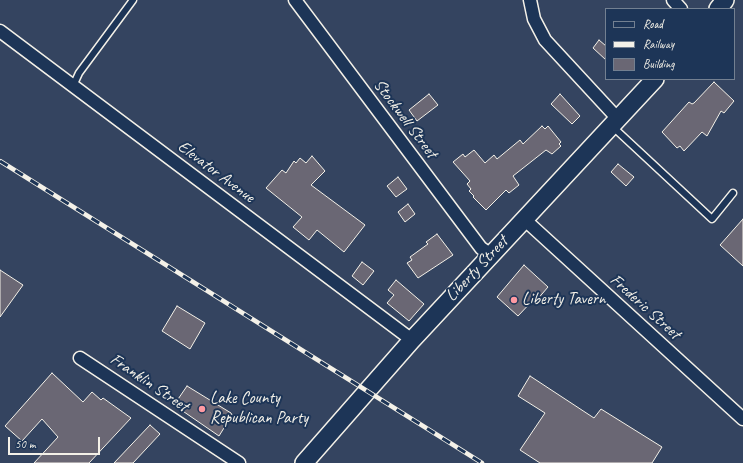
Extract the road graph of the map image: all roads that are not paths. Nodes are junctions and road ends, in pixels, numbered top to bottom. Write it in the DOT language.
graph roads {
  1 [pos="133,0"];
  2 [pos="295,0"];
  3 [pos="530,0"];
  4 [pos="673,0"];
  5 [pos="725,0"];
  6 [pos="680,8"];
  7 [pos="719,8"];
  8 [pos="0,31"];
  9 [pos="654,80"];
  10 [pos="73,86"];
  11 [pos="615,122"];
  12 [pos="733,193"];
  13 [pos="524,219"];
  14 [pos="491,255"];
  15 [pos="412,340"];
  16 [pos="80,358"];
  17 [pos="743,419"];
  18 [pos="239,463"];
  19 [pos="304,463"];
  1 -- 10 [label="lane"];
  2 -- 14 [label="street, Stockwell Street"];
  3 -- 11 [label="street"];
  4 -- 6 [label="street"];
  5 -- 7 [label="street"];
  8 -- 10 [label="street, Elevator Avenue"];
  9 -- 11 [label="street, Liberty Street"];
  10 -- 15 [label="street, Elevator Avenue"];
  11 -- 12 [label="lane"];
  11 -- 13 [label="street, Liberty Street"];
  13 -- 14 [label="street, Liberty Street"];
  13 -- 17 [label="street, Frederic Street"];
  14 -- 15 [label="street, Liberty Street"];
  15 -- 19 [label="street, Liberty Street"];
  16 -- 18 [label="street, Franklin Street"];
}
